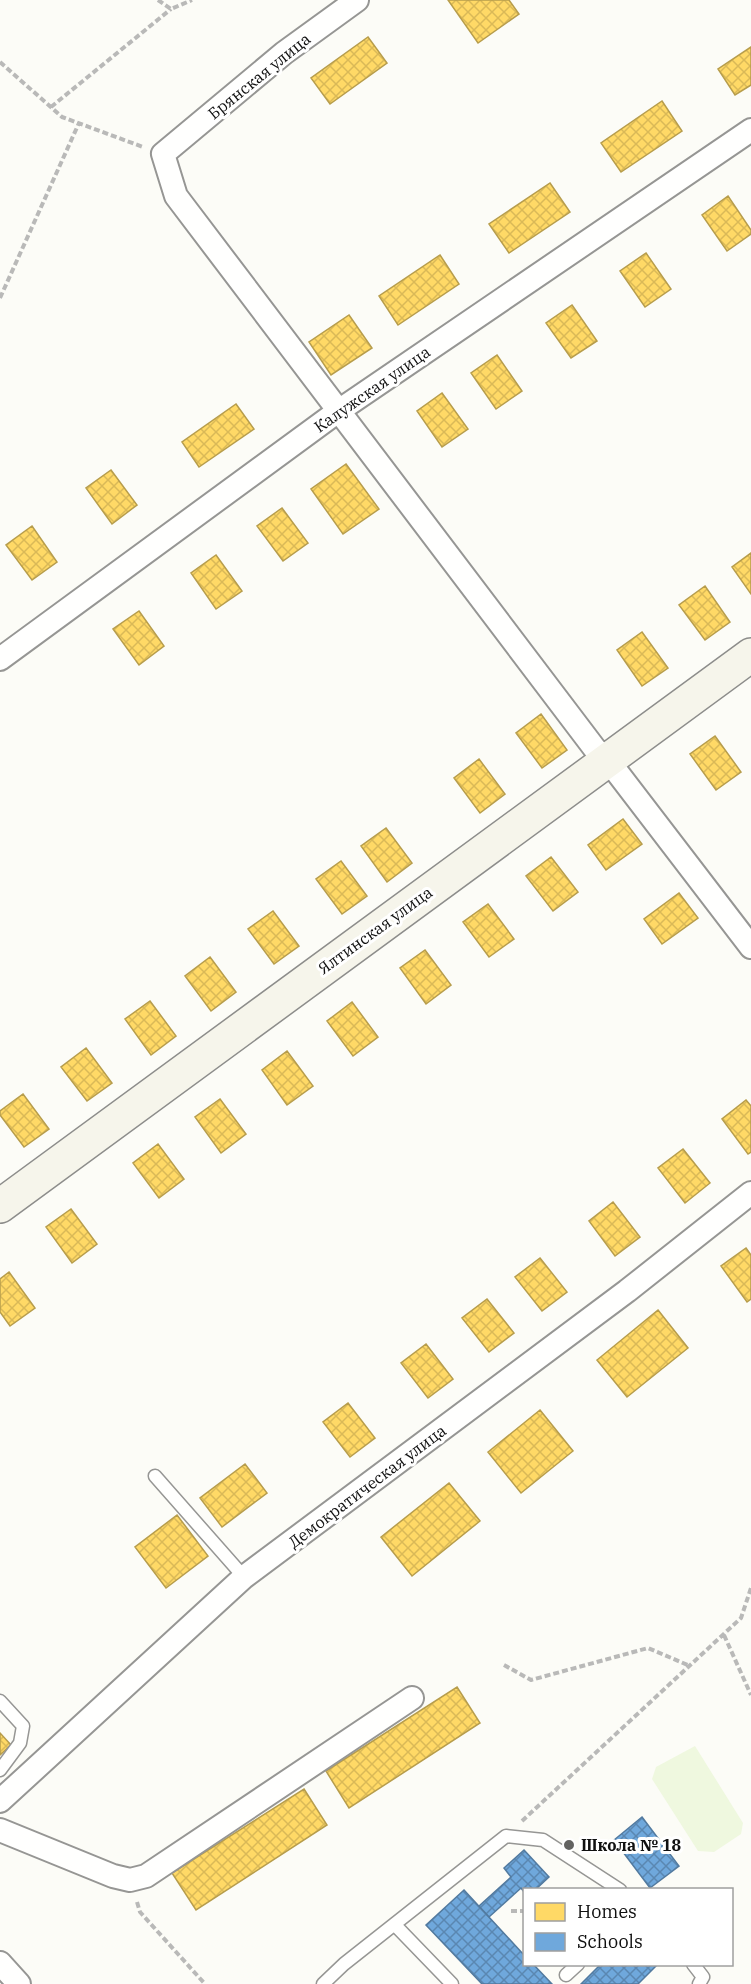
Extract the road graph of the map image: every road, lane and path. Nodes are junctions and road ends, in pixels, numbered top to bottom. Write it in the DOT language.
graph roads {
  1 [pos="158,0"];
  2 [pos="192,0"];
  3 [pos="357,0"];
  4 [pos="171,9"];
  5 [pos="0,62"];
  6 [pos="51,107"];
  7 [pos="79,123"];
  8 [pos="751,130"];
  9 [pos="163,154"];
  10 [pos="0,298"];
  11 [pos="337,412"];
  12 [pos="751,656"];
  13 [pos="0,659"];
  14 [pos="607,759"];
  15 [pos="751,947"];
  16 [pos="751,1192"];
  17 [pos="0,1206"];
  18 [pos="155,1476"];
  19 [pos="244,1578"];
  20 [pos="751,1588"];
  21 [pos="723,1635"];
  22 [pos="504,1665"];
  23 [pos="690,1666"];
  24 [pos="751,1695"];
  25 [pos="412,1698"];
  26 [pos="0,1701"];
  27 [pos="0,1770"];
  28 [pos="0,1801"];
  29 [pos="0,1830"];
  30 [pos="506,1836"];
  31 [pos="130,1880"];
  32 [pos="617,1888"];
  33 [pos="511,1911"];
  34 [pos="523,1911"];
  35 [pos="395,1925"];
  36 [pos="0,1963"];
  37 [pos="577,1966"];
  38 [pos="694,1966"];
  39 [pos="566,1975"];
  40 [pos="19,1984"];
  41 [pos="205,1984"];
  42 [pos="323,1984"];
  43 [pos="452,1984"];
  44 [pos="699,1984"];
  1 -- 4 [label="path"];
  2 -- 4 [label="path"];
  3 -- 9 [label="street, Брянская улица"];
  4 -- 6 [label="path"];
  5 -- 6 [label="path"];
  6 -- 7 [label="path"];
  7 -- 9 [label="path"];
  7 -- 10 [label="path"];
  8 -- 11 [label="street, Калужская улица"];
  9 -- 11 [label="street"];
  11 -- 13 [label="street, Калужская улица"];
  11 -- 14 [label="street"];
  12 -- 14 [label="street, Ялтинская улица"];
  14 -- 15 [label="street"];
  14 -- 17 [label="street, Ялтинская улица"];
  16 -- 19 [label="street, Демократическая улица"];
  18 -- 19 [label="lane"];
  19 -- 28 [label="street, Демократическая улица"];
  20 -- 21 [label="path"];
  21 -- 23 [label="path"];
  21 -- 24 [label="path"];
  22 -- 23 [label="path"];
  23 -- 30 [label="path"];
  25 -- 31 [label="street"];
  26 -- 27 [label="lane"];
  29 -- 31 [label="street"];
  30 -- 32 [label="lane"];
  30 -- 35 [label="lane"];
  31 -- 41 [label="path"];
  33 -- 34 [label="path"];
  35 -- 42 [label="lane"];
  35 -- 43 [label="lane"];
  36 -- 40 [label="street"];
  37 -- 39 [label="lane"];
  38 -- 44 [label="lane"];
}
